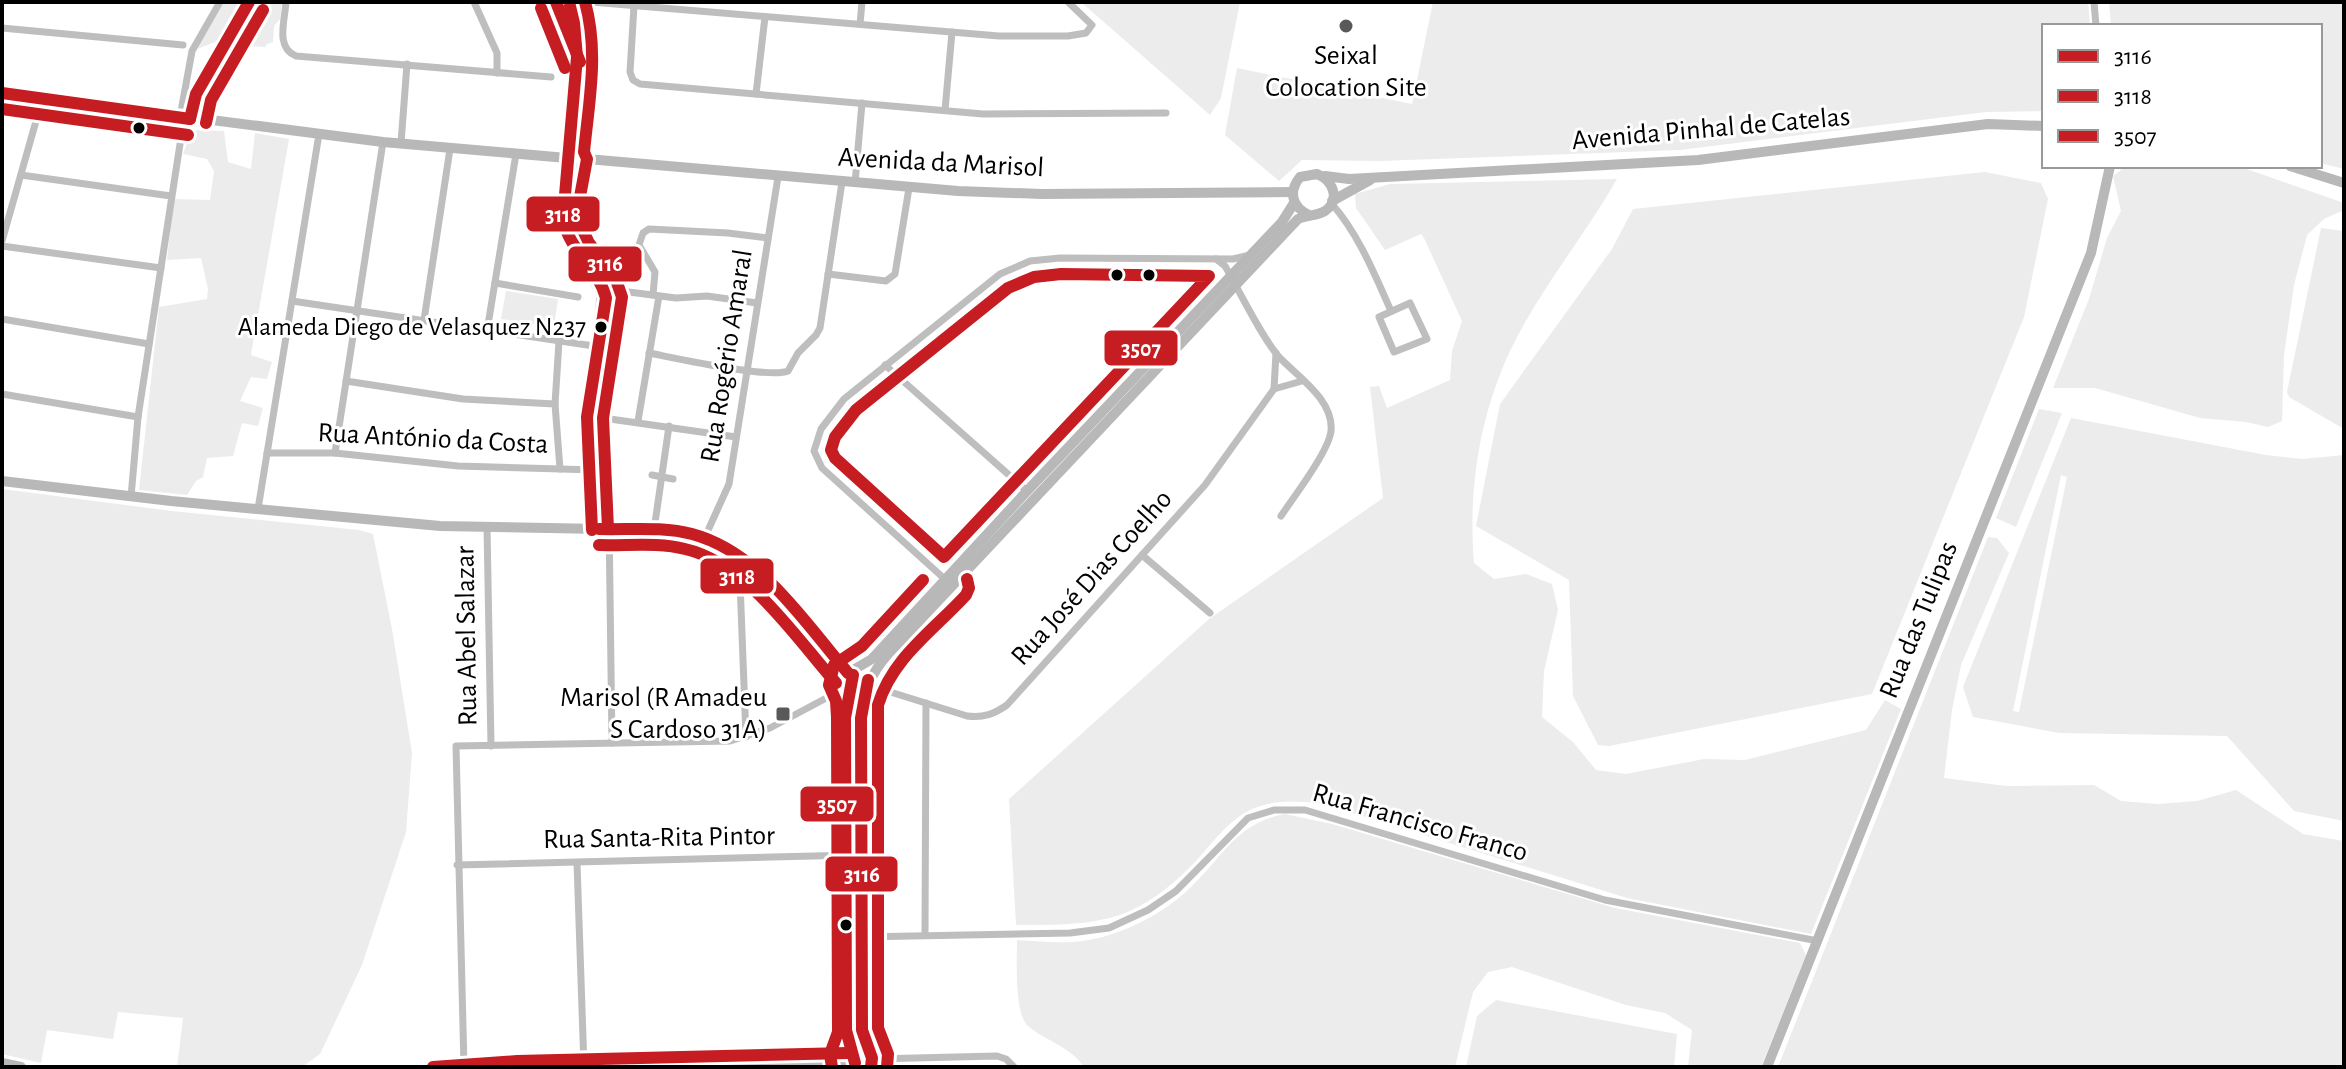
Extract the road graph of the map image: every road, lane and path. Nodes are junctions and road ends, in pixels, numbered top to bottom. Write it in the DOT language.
graph roads {
  1 [pos="220,2"];
  2 [pos="249,2"];
  3 [pos="286,2"];
  4 [pos="474,2"];
  5 [pos="556,2"];
  6 [pos="588,2"];
  7 [pos="862,2"];
  8 [pos="1068,2"];
  9 [pos="2094,2"];
  10 [pos="653,4"];
  11 [pos="634,6"];
  12 [pos="765,17"];
  13 [pos="860,24"];
  14 [pos="2096,24"];
  15 [pos="2,28"];
  16 [pos="952,32"];
  17 [pos="183,45"];
  18 [pos="407,64"];
  19 [pos="497,73"];
  20 [pos="551,77"];
  21 [pos="2,93"];
  22 [pos="756,94"];
  23 [pos="42,100"];
  24 [pos="862,103"];
  25 [pos="945,110"];
  26 [pos="1166,113"];
  27 [pos="185,118"];
  28 [pos="2042,126"];
  29 [pos="319,134"];
  30 [pos="383,142"];
  31 [pos="401,143"];
  32 [pos="450,149"];
  33 [pos="516,154"];
  34 [pos="578,158"];
  35 [pos="2101,168"];
  36 [pos="2110,168"];
  37 [pos="2296,168"];
  38 [pos="21,175"];
  39 [pos="1322,175"];
  40 [pos="1383,175"];
  41 [pos="778,177"];
  42 [pos="842,182"];
  43 [pos="855,183"];
  44 [pos="2344,183"];
  45 [pos="2106,187"];
  46 [pos="909,188"];
  47 [pos="171,196"];
  48 [pos="1293,198"];
  49 [pos="1332,202"];
  50 [pos="1309,215"];
  51 [pos="768,238"];
  52 [pos="2,243"];
  53 [pos="1250,255"];
  54 [pos="1216,259"];
  55 [pos="161,268"];
  56 [pos="828,274"];
  57 [pos="1233,281"];
  58 [pos="495,283"];
  59 [pos="621,291"];
  60 [pos="656,296"];
  61 [pos="578,297"];
  62 [pos="292,301"];
  63 [pos="757,303"];
  64 [pos="358,311"];
  65 [pos="1391,311"];
  66 [pos="2,319"];
  67 [pos="424,320"];
  68 [pos="487,331"];
  69 [pos="559,341"];
  70 [pos="149,344"];
  71 [pos="595,346"];
  72 [pos="614,349"];
  73 [pos="649,353"];
  74 [pos="1276,353"];
  75 [pos="885,365"];
  76 [pos="747,370"];
  77 [pos="346,381"];
  78 [pos="1302,381"];
  79 [pos="1274,389"];
  80 [pos="2,394"];
  81 [pos="555,404"];
  82 [pos="138,417"];
  83 [pos="603,418"];
  84 [pos="638,421"];
  85 [pos="669,426"];
  86 [pos="736,437"];
  87 [pos="267,453"];
  88 [pos="335,453"];
  89 [pos="560,469"];
  90 [pos="596,470"];
  91 [pos="652,475"];
  92 [pos="662,477"];
  93 [pos="673,479"];
  94 [pos="2,481"];
  95 [pos="1027,491"];
  96 [pos="131,497"];
  97 [pos="258,509"];
  98 [pos="1281,516"];
  99 [pos="487,527"];
  100 [pos="603,529"];
  101 [pos="654,530"];
  102 [pos="705,537"];
  103 [pos="739,555"];
  104 [pos="1142,555"];
  105 [pos="949,582"];
  106 [pos="1210,613"];
  107 [pos="852,671"];
  108 [pos="867,685"];
  109 [pos="848,689"];
  110 [pos="926,703"];
  111 [pos="746,737"];
  112 [pos="612,743"];
  113 [pos="491,746"];
  114 [pos="858,855"];
  115 [pos="577,863"];
  116 [pos="457,865"];
  117 [pos="925,935"];
  118 [pos="858,937"];
  119 [pos="1818,941"];
  120 [pos="849,1051"];
  121 [pos="969,1056"];
  122 [pos="871,1059"];
  123 [pos="2,1063"];
  124 [pos="570,1064"];
  125 [pos="584,1064"];
  126 [pos="459,1066"];
  127 [pos="21,1067"];
  128 [pos="433,1067"];
  129 [pos="700,1067"];
  130 [pos="846,1067"];
  131 [pos="969,1067"];
  132 [pos="1014,1067"];
  133 [pos="1767,1067"];
  1 -- 27 [label="street"];
  2 -- 27 [label="street"];
  3 -- 18 [label="street"];
  4 -- 19 [label="street"];
  5 -- 34 [label="street"];
  6 -- 11 [label="street"];
  6 -- 34 [label="street"];
  7 -- 13 [label="street"];
  8 -- 16 [label="street"];
  9 -- 14 [label="street"];
  10 -- 11 [label="street"];
  10 -- 12 [label="street"];
  11 -- 22 [label="street"];
  12 -- 13 [label="street"];
  12 -- 22 [label="street"];
  13 -- 16 [label="street"];
  15 -- 17 [label="street"];
  16 -- 25 [label="street"];
  18 -- 19 [label="street"];
  18 -- 31 [label="street"];
  19 -- 20 [label="street"];
  21 -- 23 [label="street, Avenida da Marisol"];
  22 -- 24 [label="street"];
  23 -- 27 [label="street, Avenida da Marisol"];
  23 -- 38 [label="street"];
  24 -- 25 [label="street"];
  24 -- 43 [label="street"];
  25 -- 26 [label="street"];
  27 -- 29 [label="street, Avenida da Marisol"];
  27 -- 47 [label="street"];
  28 -- 40 [label="street, Avenida Pinhal de Catelas"];
  29 -- 30 [label="street, Avenida da Marisol"];
  29 -- 62 [label="street"];
  30 -- 31 [label="street, Avenida da Marisol"];
  30 -- 64 [label="street"];
  31 -- 32 [label="street, Avenida da Marisol"];
  32 -- 33 [label="street, Avenida da Marisol"];
  32 -- 67 [label="street"];
  33 -- 34 [label="street, Avenida da Marisol"];
  33 -- 58 [label="street"];
  34 -- 41 [label="street, Avenida da Marisol"];
  34 -- 59 [label="street"];
  34 -- 71 [label="street"];
  35 -- 45 [label="street"];
  36 -- 45 [label="street, Rua das Tulipas"];
  37 -- 44 [label="street"];
  38 -- 47 [label="street"];
  38 -- 52 [label="street"];
  39 -- 40 [label="street, Avenida Pinhal de Catelas"];
  39 -- 48 [label="street"];
  39 -- 49 [label="street"];
  40 -- 49 [label="street"];
  41 -- 42 [label="street, Avenida da Marisol"];
  41 -- 51 [label="street, Rua Rogério Amaral"];
  42 -- 43 [label="street, Avenida da Marisol"];
  42 -- 56 [label="street"];
  43 -- 46 [label="street, Avenida da Marisol"];
  45 -- 119 [label="street, Rua das Tulipas"];
  46 -- 48 [label="street, Avenida da Marisol"];
  46 -- 56 [label="street"];
  47 -- 55 [label="street"];
  48 -- 50 [label="street"];
  48 -- 53 [label="street"];
  49 -- 50 [label="street"];
  49 -- 65 [label="street"];
  50 -- 57 [label="street"];
  51 -- 60 [label="street"];
  51 -- 63 [label="street, Rua Rogério Amaral"];
  52 -- 55 [label="street"];
  53 -- 54 [label="street"];
  53 -- 57 [label="street"];
  54 -- 57 [label="street"];
  54 -- 75 [label="street"];
  55 -- 70 [label="street"];
  56 -- 76 [label="street"];
  57 -- 74 [label="street"];
  57 -- 95 [label="street"];
  57 -- 105 [label="street"];
  58 -- 61 [label="street"];
  58 -- 68 [label="street"];
  59 -- 60 [label="street"];
  59 -- 72 [label="street"];
  60 -- 63 [label="street"];
  60 -- 73 [label="street"];
  62 -- 64 [label="street"];
  62 -- 87 [label="street"];
  63 -- 76 [label="street, Rua Rogério Amaral"];
  64 -- 67 [label="street"];
  64 -- 77 [label="street"];
  65 -- 65 [label="street"];
  66 -- 70 [label="street"];
  67 -- 68 [label="street"];
  68 -- 69 [label="street"];
  69 -- 71 [label="street"];
  69 -- 81 [label="street"];
  70 -- 82 [label="street"];
  71 -- 72 [label="street"];
  71 -- 90 [label="street"];
  72 -- 83 [label="street"];
  73 -- 76 [label="street"];
  73 -- 84 [label="street"];
  74 -- 78 [label="street"];
  74 -- 79 [label="street"];
  75 -- 95 [label="street"];
  75 -- 105 [label="street"];
  76 -- 86 [label="street, Rua Rogério Amaral"];
  77 -- 81 [label="street"];
  77 -- 88 [label="street"];
  78 -- 79 [label="street"];
  78 -- 98 [label="street"];
  79 -- 104 [label="street, Rua José Dias Coelho"];
  80 -- 82 [label="street"];
  81 -- 89 [label="street"];
  82 -- 96 [label="street"];
  83 -- 84 [label="street"];
  83 -- 100 [label="street"];
  84 -- 85 [label="street"];
  85 -- 86 [label="street"];
  85 -- 92 [label="street"];
  86 -- 102 [label="street, Rua Rogério Amaral"];
  87 -- 88 [label="street, Rua António da Costa"];
  87 -- 97 [label="street"];
  88 -- 89 [label="street, Rua António da Costa"];
  89 -- 90 [label="street, Rua António da Costa"];
  90 -- 100 [label="street"];
  91 -- 92 [label="street"];
  92 -- 93 [label="street"];
  92 -- 101 [label="street"];
  94 -- 96 [label="street"];
  95 -- 105 [label="street"];
  96 -- 97 [label="street"];
  97 -- 99 [label="street"];
  99 -- 100 [label="street"];
  99 -- 113 [label="street, Rua Abel Salazar"];
  100 -- 101 [label="street"];
  100 -- 112 [label="street"];
  101 -- 102 [label="street"];
  102 -- 103 [label="street"];
  103 -- 107 [label="street"];
  103 -- 111 [label="street"];
  104 -- 106 [label="street"];
  104 -- 110 [label="street, Rua José Dias Coelho"];
  105 -- 107 [label="street"];
  105 -- 108 [label="street"];
  107 -- 108 [label="street"];
  107 -- 109 [label="street"];
  108 -- 109 [label="street"];
  108 -- 110 [label="street, Rua José Dias Coelho"];
  108 -- 114 [label="street"];
  109 -- 111 [label="street"];
  109 -- 114 [label="street"];
  110 -- 117 [label="street"];
  111 -- 112 [label="street"];
  112 -- 113 [label="street"];
  113 -- 116 [label="street"];
  114 -- 115 [label="street, Rua Santa-Rita Pintor"];
  114 -- 118 [label="street"];
  115 -- 116 [label="street, Rua Santa-Rita Pintor"];
  115 -- 125 [label="street"];
  116 -- 126 [label="street"];
  117 -- 118 [label="street, Rua Francisco Franco"];
  117 -- 119 [label="street, Rua Francisco Franco"];
  118 -- 120 [label="street"];
  118 -- 122 [label="street"];
  119 -- 133 [label="street, Rua das Tulipas"];
  120 -- 122 [label="street"];
  120 -- 125 [label="street"];
  120 -- 130 [label="street"];
  121 -- 122 [label="street"];
  121 -- 131 [label="street"];
  121 -- 132 [label="street"];
  123 -- 127 [label="street"];
  124 -- 125 [label="street"];
  124 -- 126 [label="street"];
  126 -- 128 [label="street"];
  129 -- 130 [label="street"];
}
